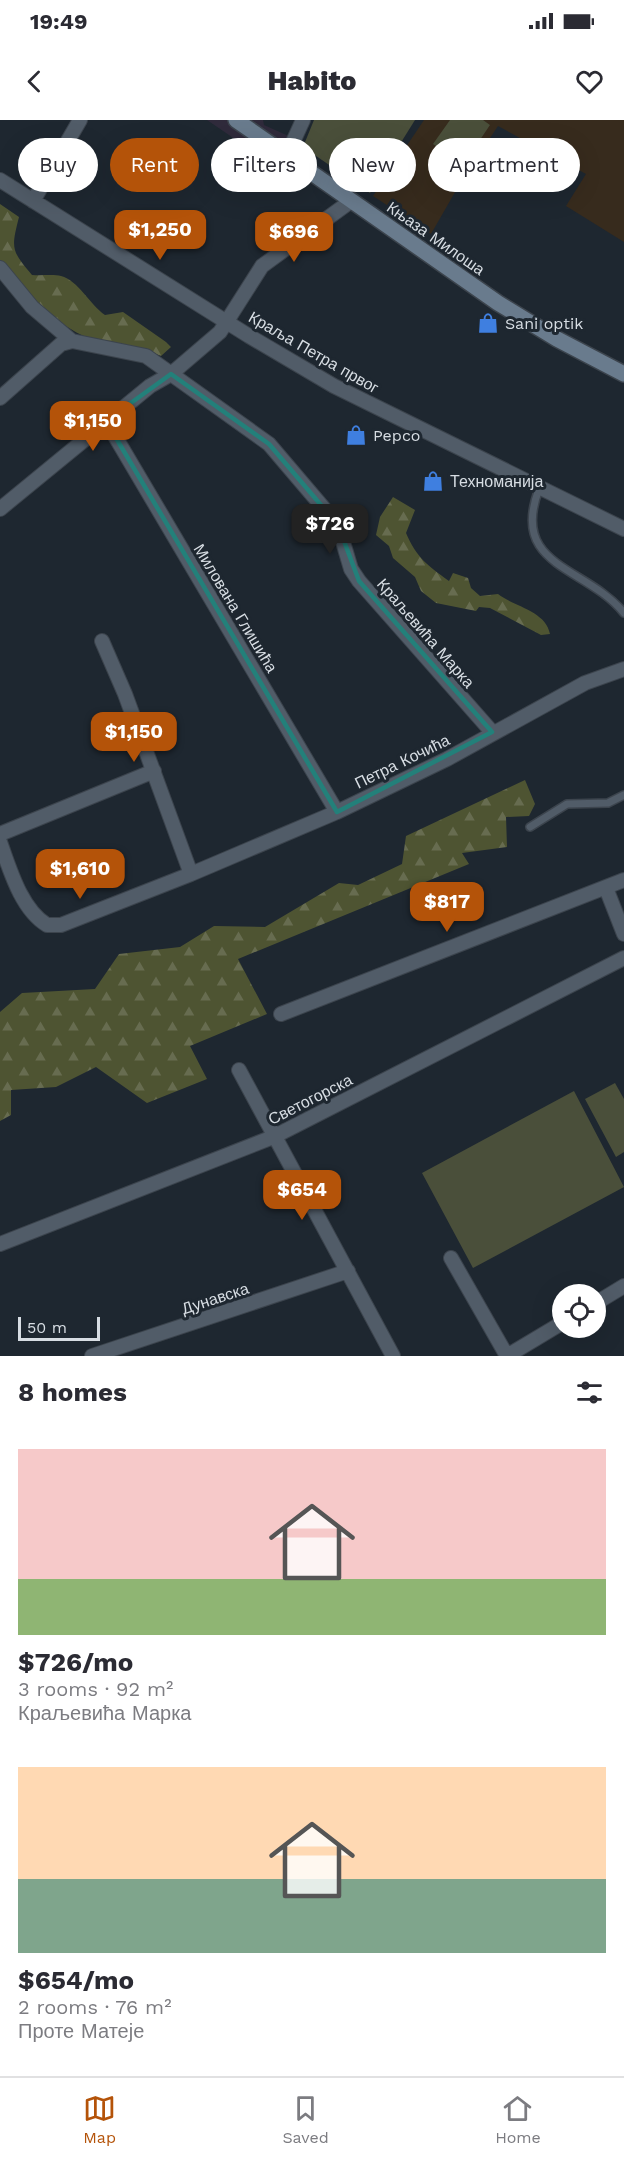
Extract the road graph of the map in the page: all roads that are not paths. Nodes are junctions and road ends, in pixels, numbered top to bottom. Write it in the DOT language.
graph roads {
  1 [pos="80,120"];
  2 [pos="236,120"];
  3 [pos="303,120"];
  4 [pos="262,138"];
  5 [pos="295,138"];
  6 [pos="317,177"];
  7 [pos="0,180"];
  8 [pos="33,201"];
  9 [pos="351,201"];
  10 [pos="0,268"];
  11 [pos="228,321"];
  12 [pos="72,341"];
  13 [pos="171,374"];
  14 [pos="624,374"];
  15 [pos="0,398"];
  16 [pos="106,421"];
  17 [pos="539,489"];
  18 [pos="0,509"];
  19 [pos="624,530"];
  20 [pos="624,612"];
  21 [pos="102,642"];
  22 [pos="624,669"];
  23 [pos="492,732"];
  24 [pos="154,771"];
  25 [pos="624,795"];
  26 [pos="337,812"];
  27 [pos="530,827"];
  28 [pos="0,834"];
  29 [pos="0,842"];
  30 [pos="190,874"];
  31 [pos="624,880"];
  32 [pos="606,888"];
  33 [pos="624,934"];
  34 [pos="624,958"];
  35 [pos="281,1014"];
  36 [pos="239,1070"];
  37 [pos="273,1137"];
  38 [pos="0,1244"];
  39 [pos="451,1258"];
  40 [pos="348,1271"];
  41 [pos="624,1286"];
  42 [pos="606,1297"];
  43 [pos="552,1329"];
  44 [pos="92,1356"];
  45 [pos="393,1356"];
  46 [pos="507,1356"];
  1 -- 8 [label="street"];
  2 -- 4 [label="street, Књаза Милоша"];
  3 -- 5 [label="street"];
  6 -- 9 [label="street, Књаза Милоша"];
  7 -- 8 [label="street, Краља Петра првог"];
  8 -- 11 [label="street, Краља Петра првог"];
  9 -- 11 [label="street"];
  9 -- 14 [label="street, Књаза Милоша"];
  10 -- 12 [label="street"];
  11 -- 13 [label="street"];
  11 -- 17 [label="street, Краља Петра првог"];
  12 -- 13 [label="street, Краљевића Марка"];
  12 -- 15 [label="street"];
  13 -- 16 [label="street"];
  13 -- 23 [label="street, Краљевића Марка"];
  16 -- 18 [label="street"];
  16 -- 26 [label="street, Милована Глишића"];
  17 -- 19 [label="street, Краља Петра првог"];
  17 -- 20 [label="lane"];
  21 -- 24 [label="street"];
  22 -- 23 [label="street, Петра Кочића"];
  23 -- 26 [label="street, Петра Кочића"];
  24 -- 28 [label="street"];
  24 -- 30 [label="street"];
  25 -- 27 [label="lane"];
  26 -- 30 [label="street, Петра Кочића"];
  29 -- 30 [label="street, Петра Кочића"];
  31 -- 32 [label="street"];
  32 -- 33 [label="street"];
  32 -- 35 [label="street"];
  34 -- 37 [label="street, Светогорска"];
  36 -- 37 [label="street"];
  37 -- 38 [label="street, Светогорска"];
  37 -- 40 [label="street"];
  39 -- 46 [label="street"];
  40 -- 44 [label="street, Дунавска"];
  40 -- 45 [label="street"];
  41 -- 42 [label="street"];
  43 -- 46 [label="street"];
}
